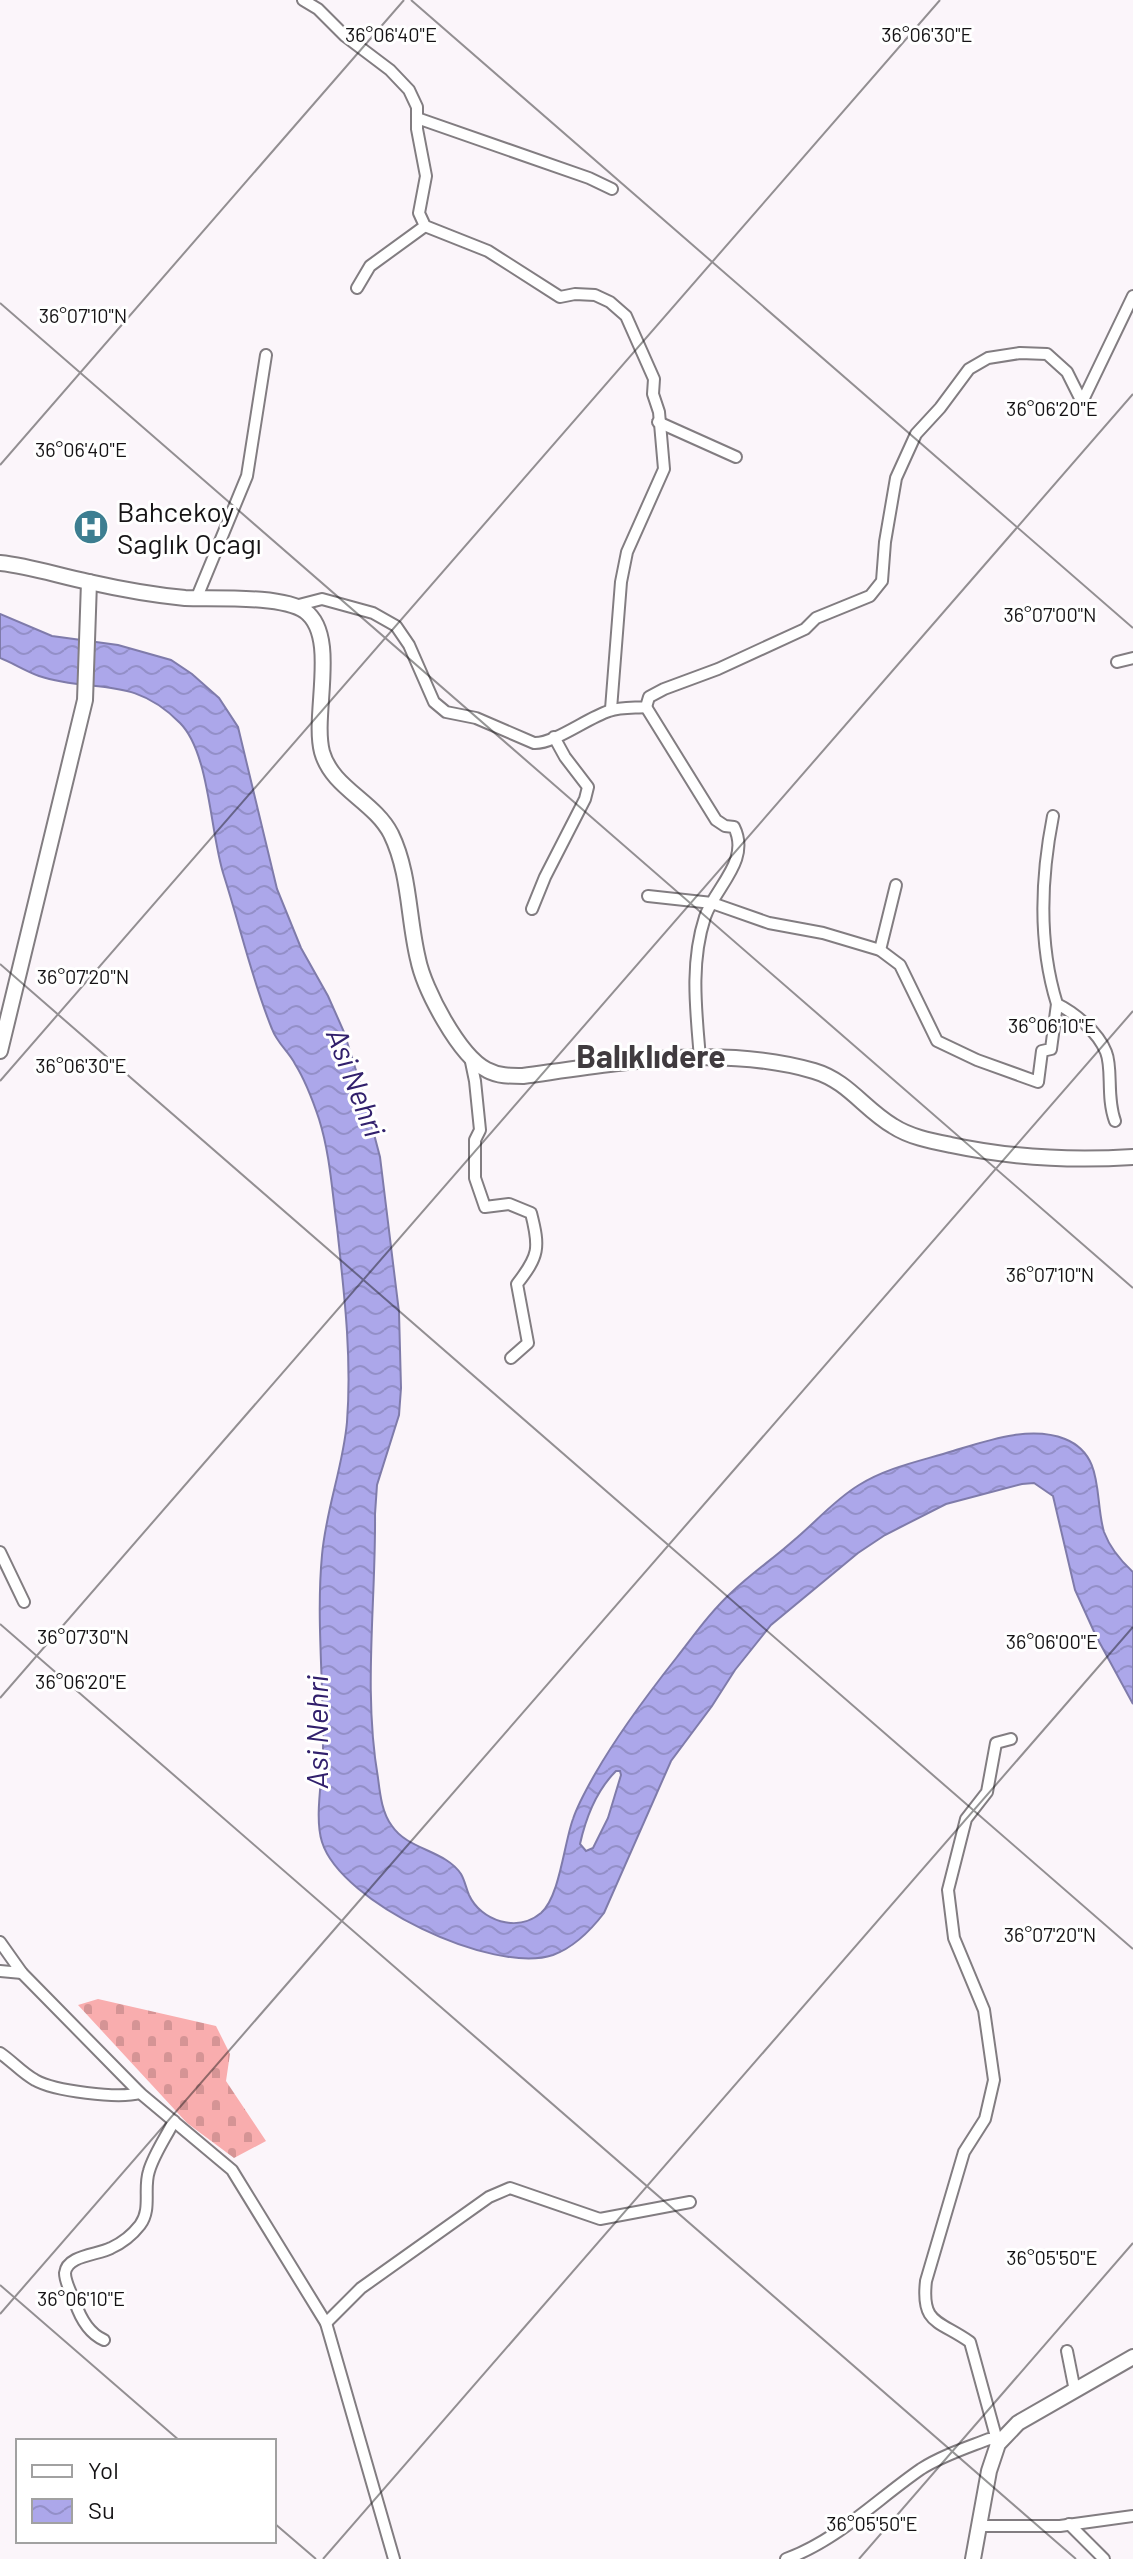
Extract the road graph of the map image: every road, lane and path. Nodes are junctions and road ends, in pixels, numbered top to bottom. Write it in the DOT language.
graph roads {
  1 [pos="303,0"];
  2 [pos="417,118"];
  3 [pos="612,189"];
  4 [pos="425,226"];
  5 [pos="357,288"];
  6 [pos="1133,296"];
  7 [pos="266,355"];
  8 [pos="658,422"];
  9 [pos="736,457"];
  10 [pos="0,563"];
  11 [pos="89,590"];
  12 [pos="197,597"];
  13 [pos="295,606"];
  14 [pos="1133,658"];
  15 [pos="1117,662"];
  16 [pos="646,707"];
  17 [pos="611,709"];
  18 [pos="554,737"];
  19 [pos="1053,816"];
  20 [pos="896,885"];
  21 [pos="648,896"];
  22 [pos="712,903"];
  23 [pos="532,909"];
  24 [pos="880,950"];
  25 [pos="1057,1004"];
  26 [pos="0,1051"];
  27 [pos="469,1055"];
  28 [pos="700,1058"];
  29 [pos="1115,1121"];
  30 [pos="1133,1157"];
  31 [pos="511,1358"];
  32 [pos="0,1552"];
  33 [pos="24,1602"];
  34 [pos="1011,1739"];
  35 [pos="0,1942"];
  36 [pos="0,1971"];
  37 [pos="22,1973"];
  38 [pos="0,2053"];
  39 [pos="140,2093"];
  40 [pos="174,2121"];
  41 [pos="690,2202"];
  42 [pos="326,2323"];
  43 [pos="104,2340"];
  44 [pos="1067,2351"];
  45 [pos="1133,2357"];
  46 [pos="1075,2391"];
  47 [pos="998,2442"];
  48 [pos="1133,2516"];
  49 [pos="1069,2524"];
  50 [pos="979,2526"];
  51 [pos="394,2559"];
  52 [pos="786,2559"];
  53 [pos="973,2559"];
  54 [pos="1104,2559"];
  1 -- 2 [label="street"];
  2 -- 3 [label="street"];
  2 -- 4 [label="street"];
  4 -- 5 [label="street"];
  4 -- 8 [label="street"];
  6 -- 16 [label="street"];
  7 -- 12 [label="street"];
  8 -- 9 [label="street"];
  8 -- 17 [label="street"];
  10 -- 11 [label="main road"];
  11 -- 12 [label="main road"];
  11 -- 26 [label="main road"];
  12 -- 13 [label="main road"];
  13 -- 18 [label="street"];
  13 -- 27 [label="main road"];
  14 -- 15 [label="street"];
  16 -- 17 [label="street"];
  16 -- 22 [label="street"];
  17 -- 18 [label="street"];
  18 -- 23 [label="street"];
  19 -- 25 [label="street"];
  20 -- 24 [label="street"];
  21 -- 22 [label="street"];
  22 -- 24 [label="street"];
  22 -- 28 [label="street"];
  24 -- 25 [label="street"];
  25 -- 29 [label="street"];
  27 -- 28 [label="main road"];
  27 -- 31 [label="street"];
  28 -- 30 [label="main road"];
  32 -- 33 [label="street"];
  34 -- 47 [label="street"];
  35 -- 37 [label="street"];
  36 -- 37 [label="street"];
  37 -- 39 [label="street"];
  38 -- 39 [label="street"];
  39 -- 40 [label="street"];
  40 -- 42 [label="street"];
  40 -- 43 [label="street"];
  41 -- 42 [label="street"];
  42 -- 51 [label="street"];
  44 -- 46 [label="street"];
  45 -- 46 [label="main road"];
  46 -- 47 [label="main road"];
  47 -- 50 [label="main road"];
  47 -- 52 [label="street"];
  48 -- 49 [label="street"];
  49 -- 50 [label="street"];
  49 -- 54 [label="street"];
  50 -- 53 [label="main road"];
}
